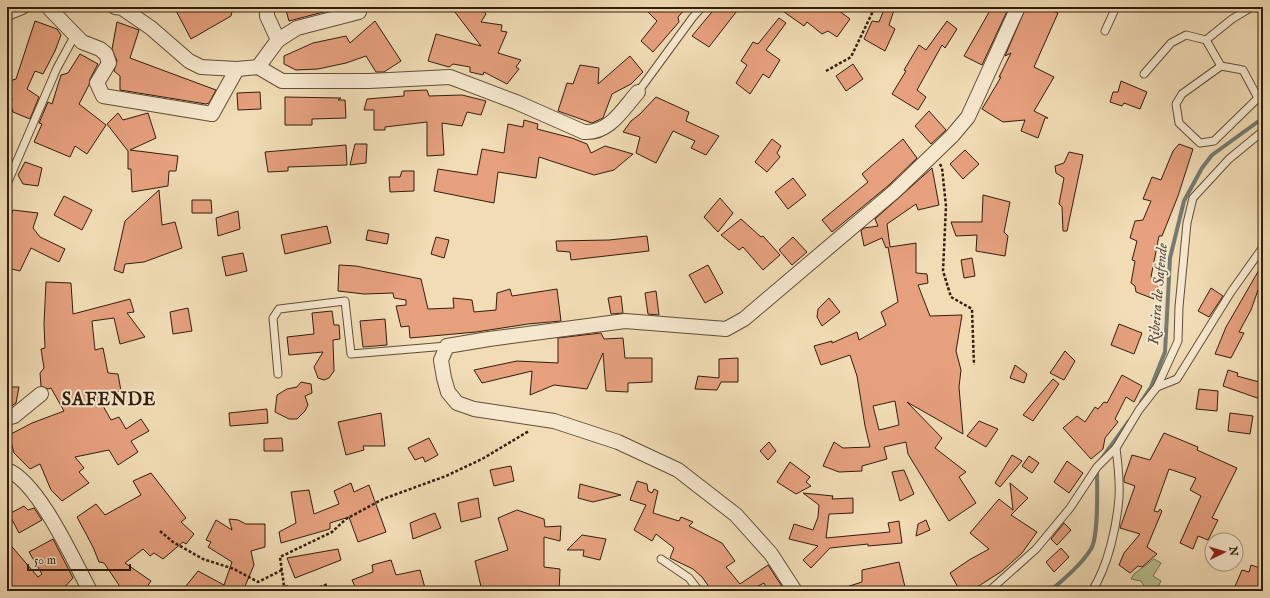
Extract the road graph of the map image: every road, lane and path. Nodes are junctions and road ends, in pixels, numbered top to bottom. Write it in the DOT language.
graph roads {
  1 [pos="48,7"];
  2 [pos="115,7"];
  3 [pos="267,7"];
  4 [pos="702,7"];
  5 [pos="875,7"];
  6 [pos="1018,7"];
  7 [pos="1116,7"];
  8 [pos="1252,7"];
  9 [pos="359,12"];
  10 [pos="1105,31"];
  11 [pos="75,35"];
  12 [pos="278,40"];
  13 [pos="1206,40"];
  14 [pos="1221,66"];
  15 [pos="258,67"];
  16 [pos="237,69"];
  17 [pos="826,71"];
  18 [pos="1144,74"];
  19 [pos="638,92"];
  20 [pos="1260,97"];
  21 [pos="1263,131"];
  22 [pos="934,153"];
  23 [pos="7,184"];
  24 [pos="1263,248"];
  25 [pos="447,346"];
  26 [pos="974,365"];
  27 [pos="278,374"];
  28 [pos="1157,387"];
  29 [pos="41,394"];
  30 [pos="7,418"];
  31 [pos="534,429"];
  32 [pos="1116,448"];
  33 [pos="7,470"];
  34 [pos="160,531"];
  35 [pos="661,559"];
  36 [pos="282,570"];
  37 [pos="328,584"];
  38 [pos="90,591"];
  39 [pos="309,591"];
  40 [pos="699,591"];
  41 [pos="795,591"];
  42 [pos="989,591"];
  43 [pos="1092,591"];
  1 -- 11 [label="street"];
  2 -- 16 [label="street"];
  3 -- 12 [label="street"];
  4 -- 19 [label="lane"];
  5 -- 17 [label="path"];
  6 -- 22 [label="street"];
  7 -- 10 [label="lane"];
  8 -- 13 [label="lane"];
  9 -- 12 [label="street"];
  11 -- 16 [label="street"];
  11 -- 23 [label="lane"];
  12 -- 15 [label="street"];
  13 -- 14 [label="lane"];
  13 -- 18 [label="lane"];
  14 -- 20 [label="lane"];
  14 -- 20 [label="lane"];
  15 -- 16 [label="street"];
  15 -- 19 [label="street"];
  21 -- 28 [label="lane"];
  22 -- 25 [label="street"];
  22 -- 26 [label="path"];
  24 -- 28 [label="lane"];
  25 -- 27 [label="lane"];
  25 -- 41 [label="street"];
  28 -- 32 [label="lane"];
  29 -- 30 [label="street"];
  31 -- 36 [label="path"];
  32 -- 42 [label="lane"];
  32 -- 43 [label="lane"];
  33 -- 38 [label="street"];
  34 -- 36 [label="path"];
  35 -- 40 [label="lane"];
  36 -- 39 [label="path"];
  37 -- 39 [label="path"];
}
